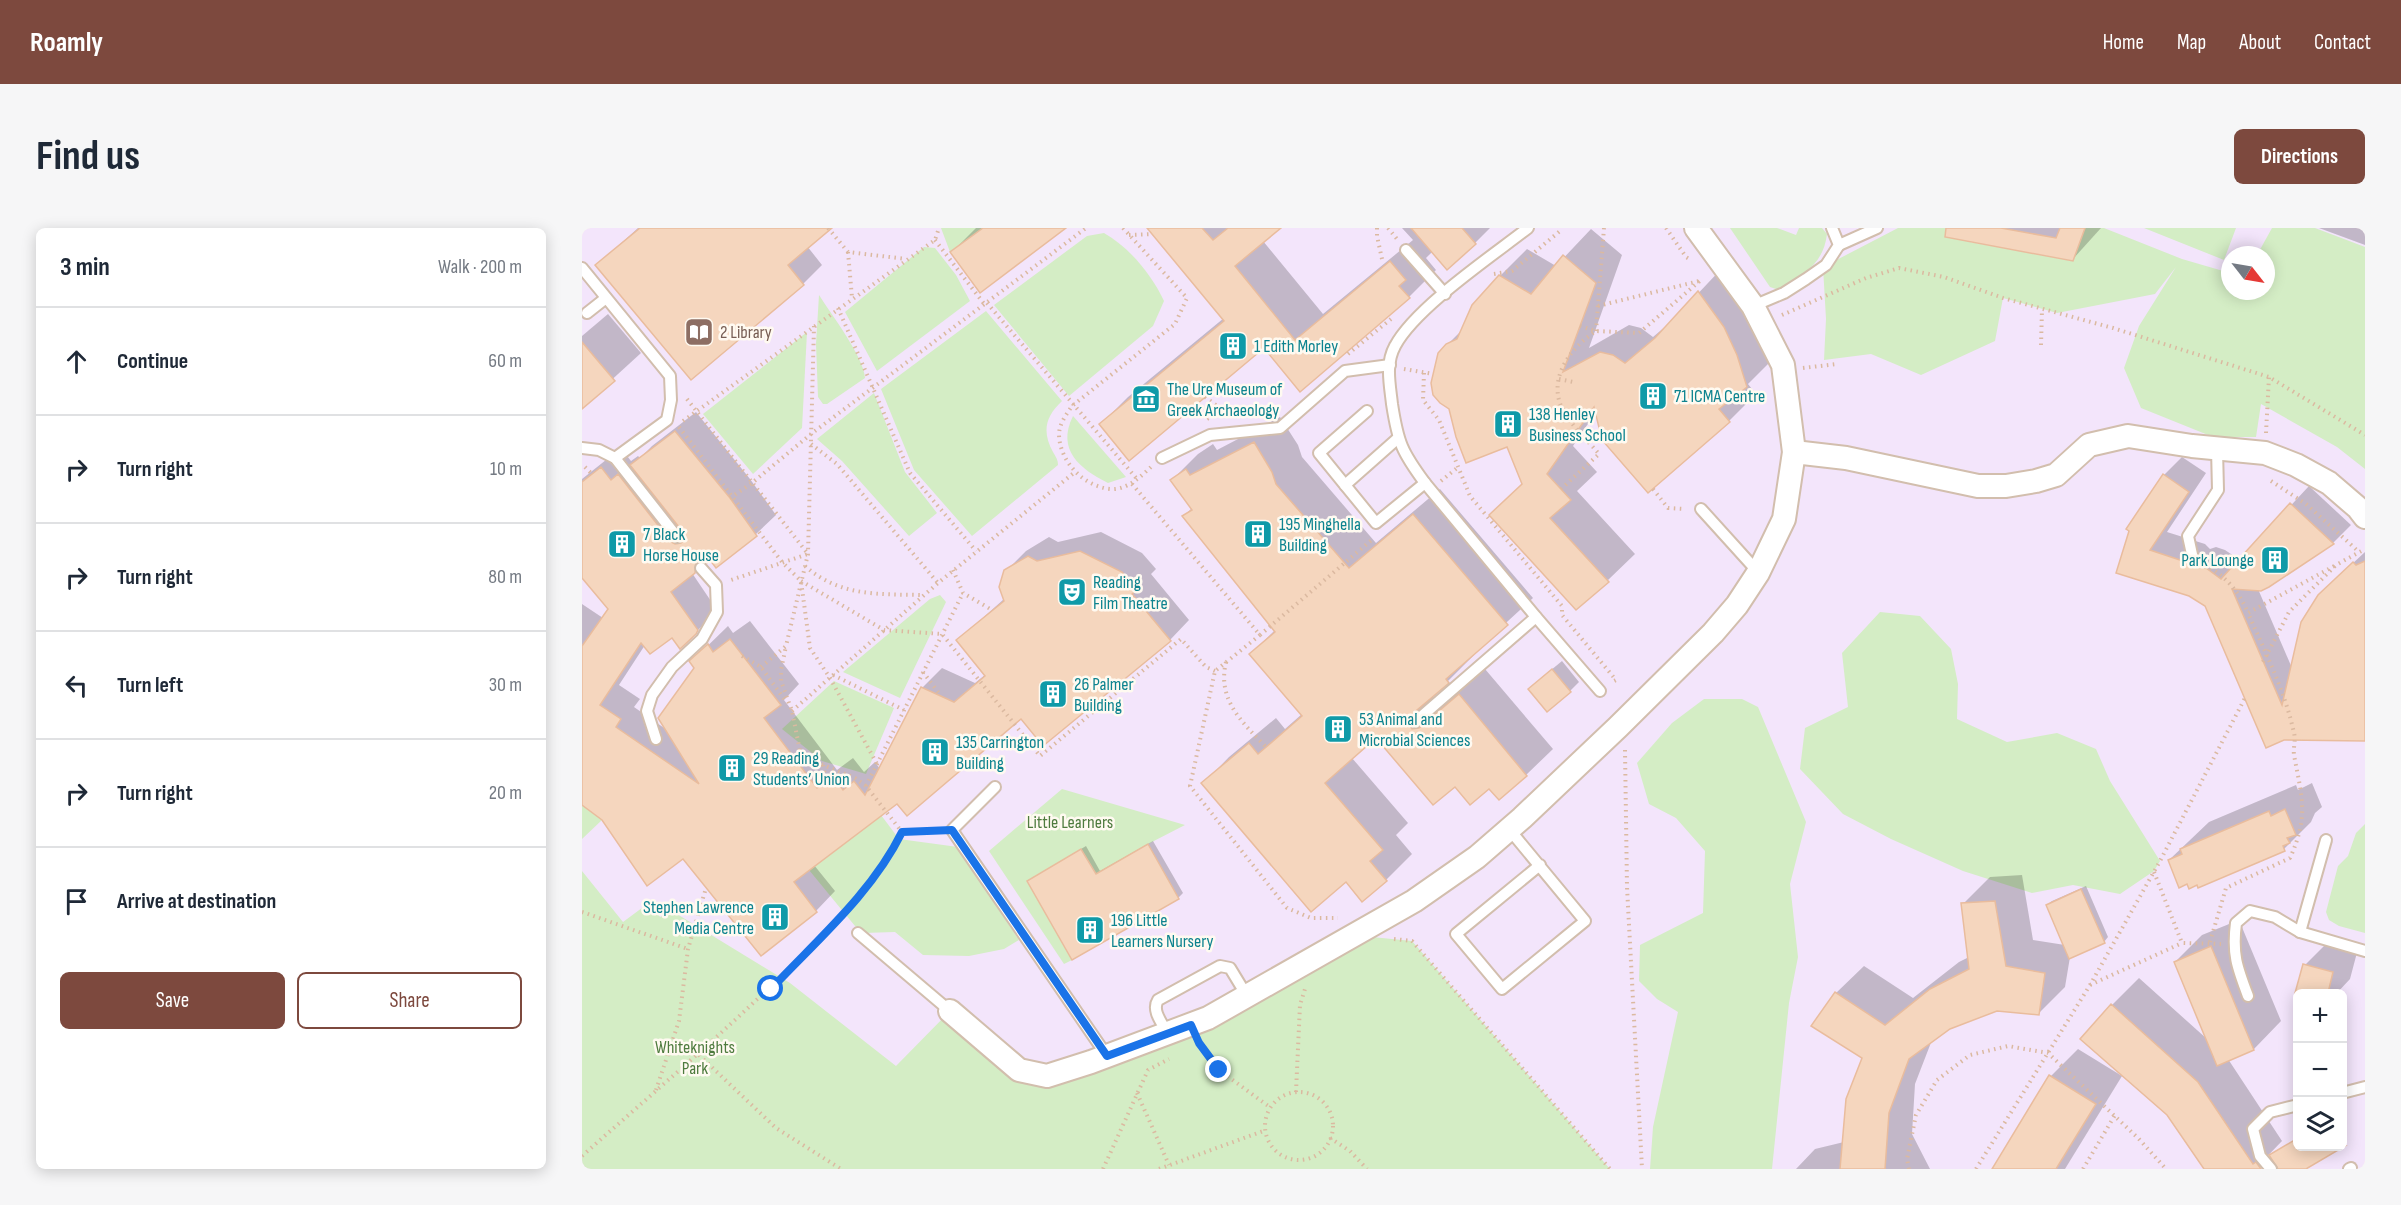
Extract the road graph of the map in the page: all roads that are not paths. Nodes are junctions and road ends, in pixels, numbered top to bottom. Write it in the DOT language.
graph roads {
  1 [pos="1528,228"];
  2 [pos="1696,228"];
  3 [pos="1832,228"];
  4 [pos="1877,228"];
  5 [pos="1839,245"];
  6 [pos="1402,246"];
  7 [pos="582,268"];
  8 [pos="1445,294"];
  9 [pos="606,298"];
  10 [pos="1753,306"];
  11 [pos="587,313"];
  12 [pos="1389,364"];
  13 [pos="1367,411"];
  14 [pos="1397,439"];
  15 [pos="582,448"];
  16 [pos="2217,449"];
  17 [pos="1794,452"];
  18 [pos="615,458"];
  19 [pos="1162,458"];
  20 [pos="1425,483"];
  21 [pos="1345,485"];
  22 [pos="1701,509"];
  23 [pos="2365,517"];
  24 [pos="677,537"];
  25 [pos="2193,560"];
  26 [pos="701,568"];
  27 [pos="1758,573"];
  28 [pos="1536,617"];
  29 [pos="1600,692"];
  30 [pos="1415,722"];
  31 [pos="656,739"];
  32 [pos="995,786"];
  33 [pos="1509,829"];
  34 [pos="2326,840"];
  35 [pos="1539,865"];
  36 [pos="2300,932"];
  37 [pos="858,933"];
  38 [pos="2365,951"];
  39 [pos="1247,996"];
  40 [pos="2248,996"];
  41 [pos="950,1011"];
  42 [pos="1173,1044"];
  43 [pos="1107,1056"];
  44 [pos="2365,1087"];
  45 [pos="2347,1092"];
  46 [pos="2293,1106"];
  47 [pos="2271,1169"];
  1 -- 8 [label="lane"];
  2 -- 10 [label="street"];
  3 -- 5 [label="lane"];
  4 -- 5 [label="lane"];
  5 -- 10 [label="lane"];
  6 -- 8 [label="lane"];
  7 -- 9 [label="lane"];
  8 -- 12 [label="lane"];
  9 -- 11 [label="lane"];
  9 -- 18 [label="lane"];
  10 -- 17 [label="street"];
  12 -- 14 [label="lane"];
  12 -- 19 [label="lane"];
  13 -- 21 [label="lane"];
  14 -- 20 [label="lane"];
  14 -- 21 [label="lane"];
  15 -- 18 [label="lane"];
  16 -- 17 [label="street"];
  16 -- 23 [label="street"];
  16 -- 25 [label="lane"];
  17 -- 27 [label="street"];
  18 -- 24 [label="lane"];
  20 -- 21 [label="lane"];
  20 -- 28 [label="lane"];
  22 -- 27 [label="lane"];
  26 -- 31 [label="lane"];
  27 -- 33 [label="street"];
  28 -- 29 [label="lane"];
  28 -- 30 [label="lane"];
  32 -- 43 [label="lane"];
  33 -- 35 [label="lane"];
  33 -- 39 [label="street"];
  34 -- 36 [label="lane"];
  35 -- 35 [label="lane"];
  36 -- 38 [label="lane"];
  36 -- 40 [label="lane"];
  37 -- 41 [label="lane"];
  39 -- 42 [label="street"];
  39 -- 42 [label="lane"];
  41 -- 43 [label="street"];
  42 -- 43 [label="street"];
  44 -- 45 [label="lane"];
  46 -- 47 [label="lane"];
}
